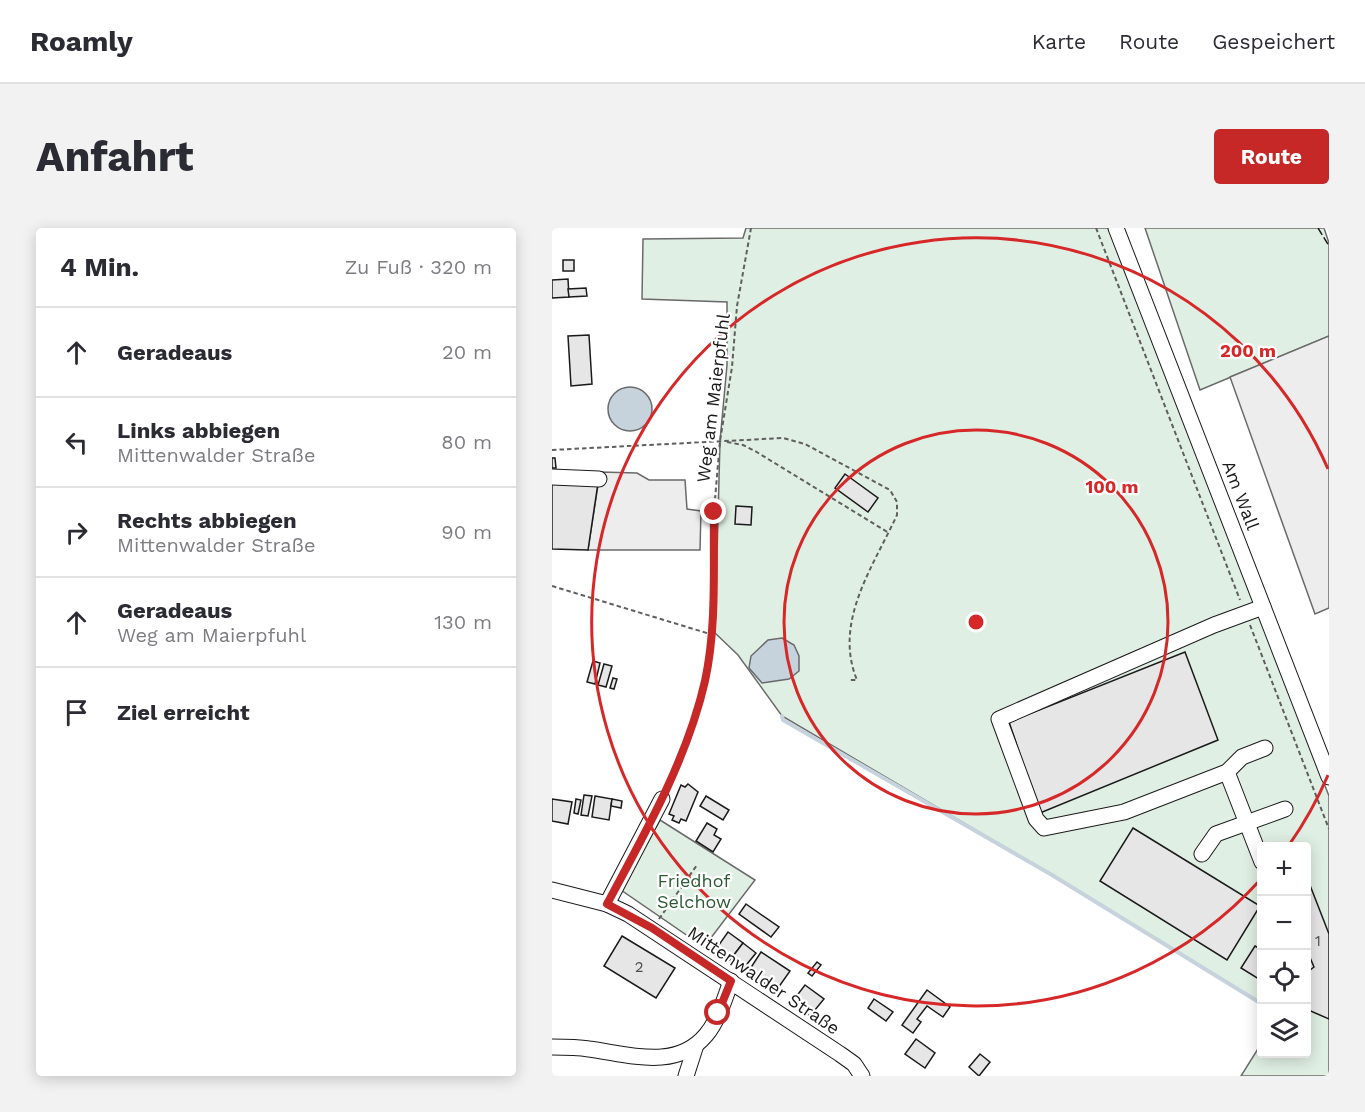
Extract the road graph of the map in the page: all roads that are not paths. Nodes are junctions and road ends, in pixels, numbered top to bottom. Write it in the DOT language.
graph roads {
  1 [pos="1116,228"];
  2 [pos="552,477"];
  3 [pos="598,479"];
  4 [pos="1263,607"];
  5 [pos="1265,748"];
  6 [pos="1227,772"];
  7 [pos="1329,777"];
  8 [pos="662,800"];
  9 [pos="1286,809"];
  10 [pos="1246,823"];
  11 [pos="1257,850"];
  12 [pos="1202,854"];
  13 [pos="552,890"];
  14 [pos="607,904"];
  15 [pos="731,981"];
  16 [pos="696,1045"];
  17 [pos="552,1047"];
  18 [pos="858,1070"];
  19 [pos="686,1076"];
  20 [pos="872,1076"];
  1 -- 4 [label="street, Am Wall"];
  2 -- 3 [label="street"];
  4 -- 6 [label="street"];
  4 -- 7 [label="street, Am Wall"];
  5 -- 6 [label="street"];
  6 -- 10 [label="street"];
  8 -- 14 [label="street"];
  9 -- 10 [label="street"];
  10 -- 11 [label="street"];
  10 -- 12 [label="street"];
  13 -- 14 [label="street, Mittenwalder Straße"];
  14 -- 15 [label="street, Mittenwalder Straße"];
  15 -- 16 [label="street"];
  15 -- 18 [label="street, Mittenwalder Straße"];
  16 -- 17 [label="street"];
  16 -- 19 [label="street"];
  18 -- 20 [label="street, Mittenwalder Straße"];
}
